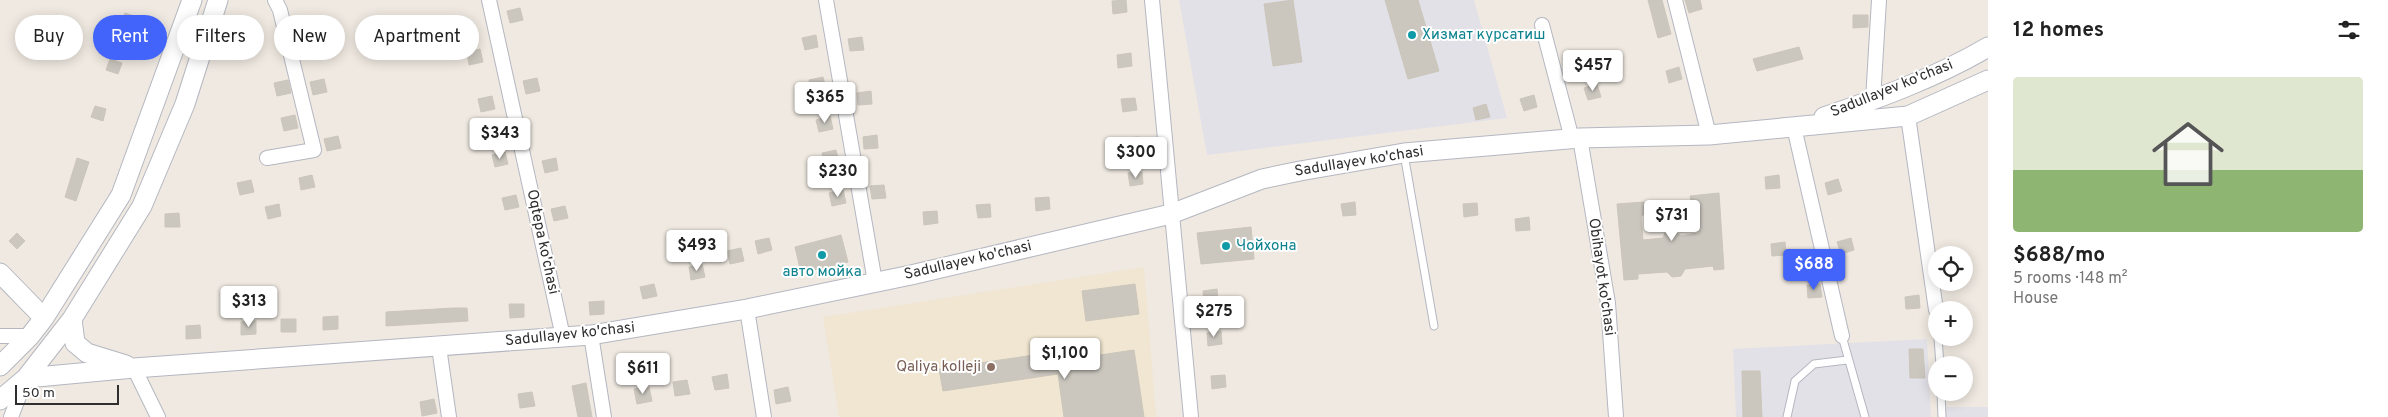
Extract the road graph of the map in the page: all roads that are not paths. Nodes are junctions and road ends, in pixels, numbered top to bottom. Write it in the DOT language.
graph roads {
  1 [pos="192,0"];
  2 [pos="218,0"];
  3 [pos="275,0"];
  4 [pos="489,0"];
  5 [pos="826,0"];
  6 [pos="1152,0"];
  7 [pos="1675,0"];
  8 [pos="1879,0"];
  9 [pos="1542,25"];
  10 [pos="1988,47"];
  11 [pos="1988,80"];
  12 [pos="1873,100"];
  13 [pos="1908,116"];
  14 [pos="1794,127"];
  15 [pos="1709,135"];
  16 [pos="1576,138"];
  17 [pos="1404,153"];
  18 [pos="267,158"];
  19 [pos="1171,214"];
  20 [pos="0,273"];
  21 [pos="875,282"];
  22 [pos="1935,301"];
  23 [pos="747,309"];
  24 [pos="44,318"];
  25 [pos="72,319"];
  26 [pos="1434,326"];
  27 [pos="591,335"];
  28 [pos="0,336"];
  29 [pos="30,336"];
  30 [pos="1842,336"];
  31 [pos="563,337"];
  32 [pos="439,347"];
  33 [pos="1847,360"];
  34 [pos="0,366"];
  35 [pos="134,368"];
  36 [pos="26,378"];
  37 [pos="0,400"];
  38 [pos="1941,401"];
  39 [pos="11,417"];
  40 [pos="158,417"];
  41 [pos="450,417"];
  42 [pos="604,417"];
  43 [pos="764,417"];
  44 [pos="1191,417"];
  45 [pos="1616,417"];
  46 [pos="1787,417"];
  47 [pos="1865,417"];
  48 [pos="1942,417"];
  1 -- 24 [label="main road"];
  2 -- 25 [label="main road"];
  3 -- 18 [label="street"];
  4 -- 31 [label="street, Oqtepa ko'chasi"];
  5 -- 21 [label="street"];
  6 -- 19 [label="street"];
  7 -- 15 [label="street"];
  8 -- 12 [label="street"];
  9 -- 16 [label="street, Obihayot ko'chasi"];
  10 -- 12 [label="main road, Sadullayev ko'chasi"];
  11 -- 13 [label="main road, Sadullayev ko'chasi"];
  12 -- 14 [label="main road, Sadullayev ko'chasi"];
  13 -- 14 [label="main road, Sadullayev ko'chasi"];
  13 -- 22 [label="street"];
  14 -- 15 [label="main road, Sadullayev ko'chasi"];
  14 -- 30 [label="street"];
  15 -- 16 [label="main road, Sadullayev ko'chasi"];
  16 -- 17 [label="main road, Sadullayev ko'chasi"];
  16 -- 45 [label="street, Obihayot ko'chasi"];
  17 -- 19 [label="main road, Sadullayev ko'chasi"];
  17 -- 26 [label="lane"];
  19 -- 21 [label="main road, Sadullayev ko'chasi"];
  19 -- 44 [label="street"];
  20 -- 24 [label="main road"];
  21 -- 23 [label="main road, Sadullayev ko'chasi"];
  23 -- 27 [label="main road, Sadullayev ko'chasi"];
  23 -- 43 [label="street"];
  24 -- 29 [label="main road"];
  25 -- 35 [label="main road, Sadullayev ko'chasi"];
  25 -- 36 [label="main road"];
  27 -- 31 [label="main road, Sadullayev ko'chasi"];
  27 -- 42 [label="street"];
  28 -- 29 [label="street"];
  29 -- 34 [label="main road"];
  30 -- 33 [label="lane"];
  31 -- 32 [label="main road, Sadullayev ko'chasi"];
  32 -- 35 [label="main road, Sadullayev ko'chasi"];
  32 -- 41 [label="street"];
  33 -- 46 [label="lane"];
  33 -- 47 [label="lane"];
  35 -- 36 [label="main road, Sadullayev ko'chasi"];
  35 -- 40 [label="street"];
  36 -- 37 [label="main road"];
  36 -- 39 [label="street"];
  38 -- 48 [label="lane"];
}
